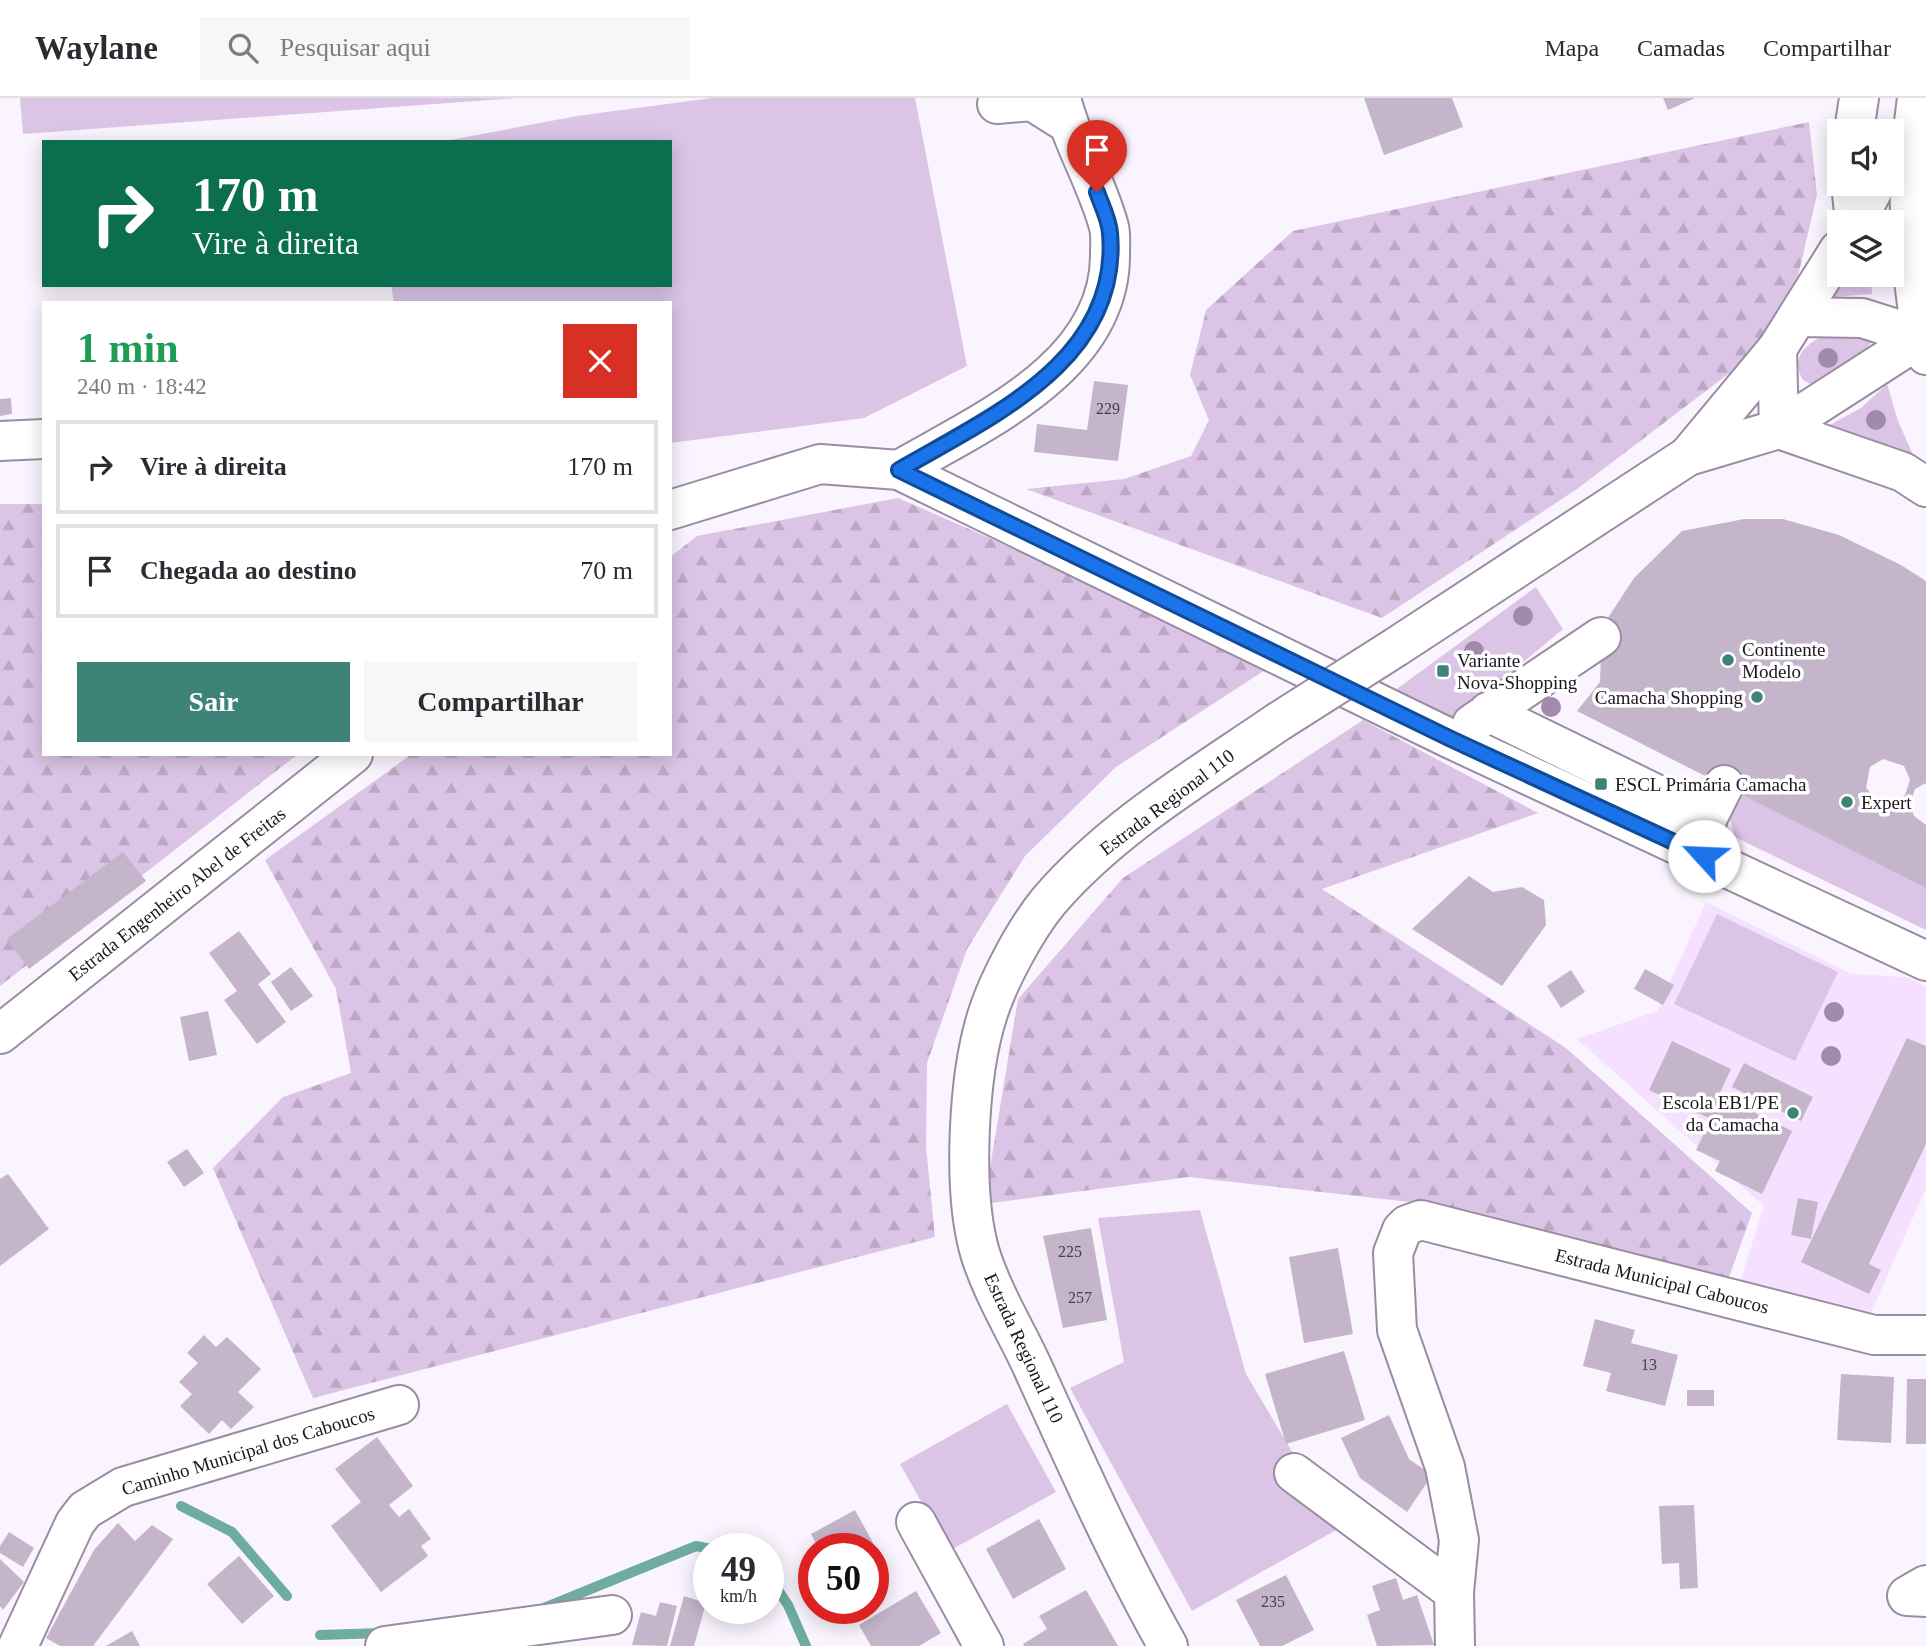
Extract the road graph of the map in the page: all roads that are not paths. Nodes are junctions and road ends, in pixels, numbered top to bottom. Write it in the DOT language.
graph roads {
  1 [pos="1859,98"];
  2 [pos="997,104"];
  3 [pos="1915,109"];
  4 [pos="1064,110"];
  5 [pos="1856,119"];
  6 [pos="1904,132"];
  7 [pos="1827,271"];
  8 [pos="1800,317"];
  9 [pos="1924,346"];
  10 [pos="1777,349"];
  11 [pos="1779,429"];
  12 [pos="42,439"];
  13 [pos="0,441"];
  14 [pos="1688,456"];
  15 [pos="899,470"];
  16 [pos="1926,487"];
  17 [pos="672,509"];
  18 [pos="1601,637"];
  19 [pos="1488,712"];
  20 [pos="1451,739"];
  21 [pos="350,756"];
  22 [pos="1724,785"];
  23 [pos="1706,837"];
  24 [pos="1926,961"];
  25 [pos="0,1034"];
  26 [pos="1926,1335"];
  27 [pos="399,1405"];
  28 [pos="1294,1473"];
  29 [pos="916,1522"];
  30 [pos="1926,1585"];
  31 [pos="1454,1592"];
  32 [pos="1926,1597"];
  33 [pos="612,1615"];
  34 [pos="18,1646"];
  35 [pos="385,1646"];
  36 [pos="984,1646"];
  37 [pos="1168,1646"];
  38 [pos="1455,1646"];
  1 -- 5 [label="main road"];
  2 -- 4 [label="main road"];
  3 -- 6 [label="main road"];
  3 -- 9 [label="main road"];
  4 -- 15 [label="main road"];
  7 -- 8 [label="main road, Estrada Regional 110"];
  8 -- 9 [label="main road"];
  8 -- 10 [label="main road, Estrada Regional 110"];
  9 -- 11 [label="main road, Estrada Regional 110"];
  10 -- 11 [label="main road"];
  10 -- 14 [label="main road, Estrada Regional 110"];
  11 -- 14 [label="main road, Estrada Regional 110"];
  11 -- 16 [label="main road"];
  12 -- 13 [label="main road"];
  14 -- 37 [label="main road, Estrada Regional 110, bridge"];
  15 -- 17 [label="main road"];
  15 -- 20 [label="main road"];
  18 -- 19 [label="main road"];
  19 -- 20 [label="main road"];
  19 -- 23 [label="main road"];
  20 -- 23 [label="main road"];
  21 -- 25 [label="main road, Estrada Engenheiro Abel de Freitas"];
  22 -- 23 [label="main road"];
  23 -- 24 [label="main road"];
  26 -- 31 [label="main road, Estrada Municipal Caboucos"];
  27 -- 34 [label="main road, Caminho Municipal dos Caboucos"];
  28 -- 31 [label="main road"];
  29 -- 36 [label="main road"];
  30 -- 32 [label="main road"];
  31 -- 38 [label="main road"];
  33 -- 35 [label="main road"];
}
